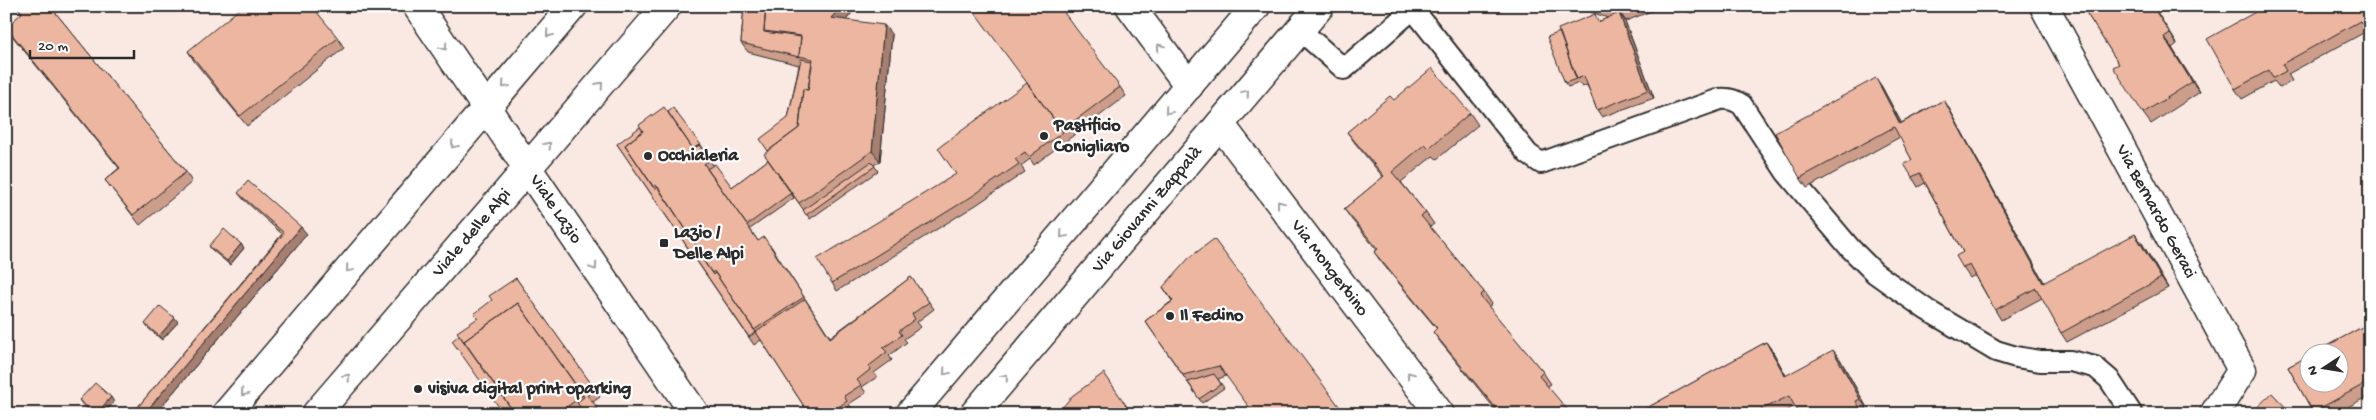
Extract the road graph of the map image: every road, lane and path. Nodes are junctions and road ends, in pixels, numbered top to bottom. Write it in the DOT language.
graph roads {
  1 [pos="417,6"];
  2 [pos="573,6"];
  3 [pos="668,6"];
  4 [pos="1130,6"];
  5 [pos="1256,6"];
  6 [pos="1320,6"];
  7 [pos="2044,6"];
  8 [pos="1300,30"];
  9 [pos="1189,86"];
  10 [pos="486,108"];
  11 [pos="1220,124"];
  12 [pos="527,169"];
  13 [pos="226,414"];
  14 [pos="316,414"];
  15 [pos="695,414"];
  16 [pos="910,414"];
  17 [pos="974,414"];
  18 [pos="1440,414"];
  19 [pos="2132,414"];
  20 [pos="2214,414"];
  1 -- 10 [label="street, Viale Lazio, one-way"];
  2 -- 10 [label="street, one-way"];
  12 -- 3 [label="street, Viale delle Alpi, one-way"];
  9 -- 4 [label="street, one-way"];
  5 -- 9 [label="street"];
  6 -- 8 [label="street, Via Giovanni Zappalà"];
  7 -- 20 [label="street, Via Bernardo Geraci"];
  11 -- 8 [label="street, Via Giovanni Zappalà, one-way"];
  8 -- 19 [label="lane"];
  9 -- 16 [label="street, one-way"];
  10 -- 12 [label="street, Viale Lazio"];
  10 -- 13 [label="street, one-way"];
  17 -- 11 [label="street, Via Giovanni Zappalà, one-way"];
  18 -- 11 [label="street, Via Mongerbino, one-way"];
  14 -- 12 [label="street, Viale delle Alpi, one-way"];
  12 -- 15 [label="street, Viale Lazio, one-way"];
}
